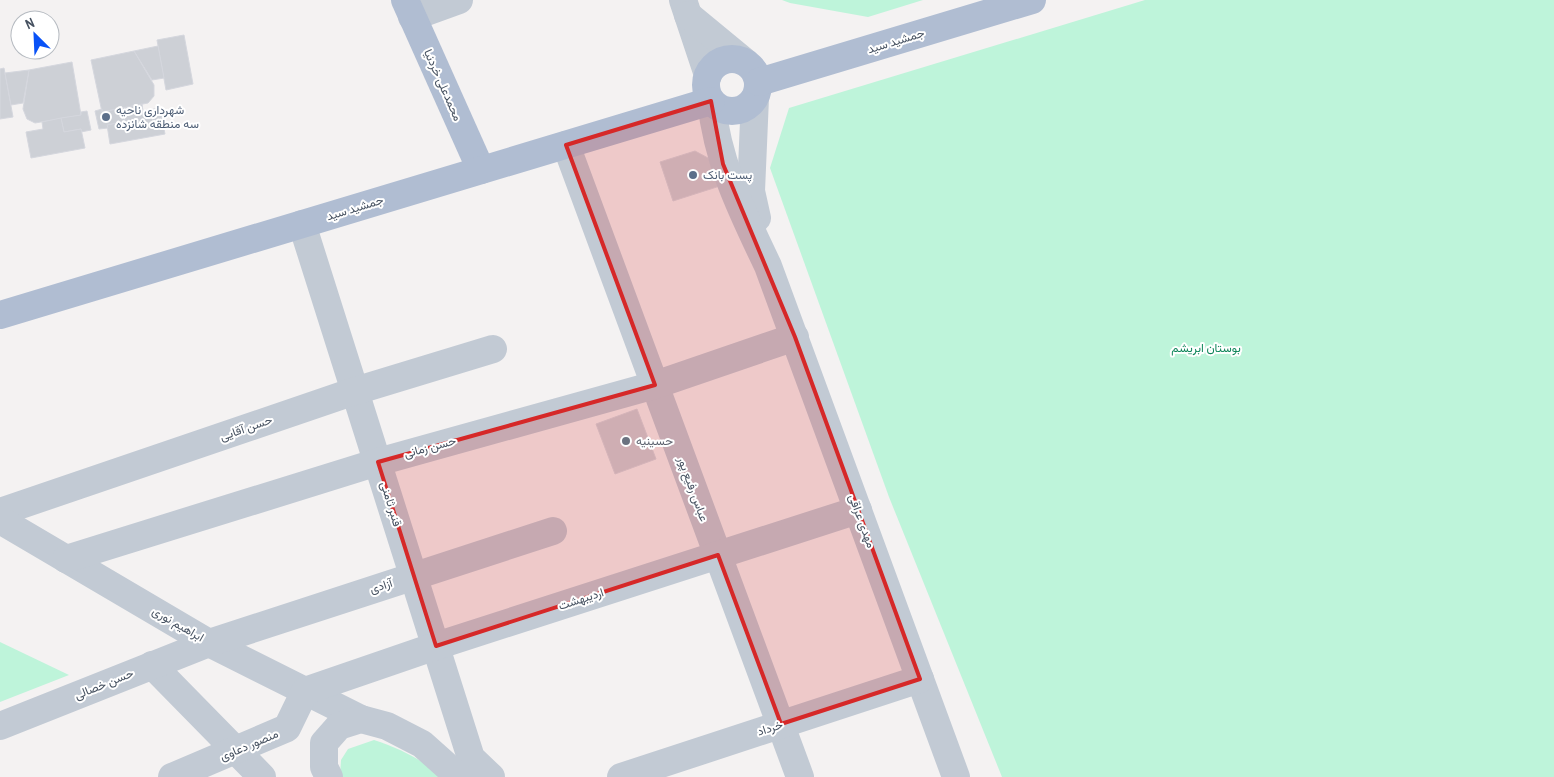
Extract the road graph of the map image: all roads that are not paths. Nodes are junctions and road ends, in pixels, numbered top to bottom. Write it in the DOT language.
graph roads {
  1 [pos="459,0"];
  2 [pos="1032,0"];
  3 [pos="408,8"];
  4 [pos="685,8"];
  5 [pos="753,81"];
  6 [pos="709,88"];
  7 [pos="566,145"];
  8 [pos="481,170"];
  9 [pos="302,224"];
  10 [pos="768,266"];
  11 [pos="0,315"];
  12 [pos="795,337"];
  13 [pos="493,349"];
  14 [pos="655,385"];
  15 [pos="355,391"];
  16 [pos="378,462"];
  17 [pos="858,510"];
  18 [pos="0,512"];
  19 [pos="0,520"];
  20 [pos="553,531"];
  21 [pos="718,555"];
  22 [pos="66,559"];
  23 [pos="413,576"];
  24 [pos="209,642"];
  25 [pos="436,646"];
  26 [pos="152,665"];
  27 [pos="920,679"];
  28 [pos="305,691"];
  29 [pos="361,719"];
  30 [pos="781,724"];
  31 [pos="0,726"];
  32 [pos="287,728"];
  33 [pos="324,743"];
  34 [pos="236,750"];
  35 [pos="172,777"];
  36 [pos="262,777"];
  37 [pos="329,777"];
  38 [pos="459,777"];
  39 [pos="491,777"];
  40 [pos="621,777"];
  41 [pos="800,777"];
  42 [pos="956,777"];
  1 -- 3 [label="street"];
  2 -- 5 [label="main road, جمشید سید"];
  3 -- 8 [label="main road, محمدعلی خردنیا"];
  4 -- 5 [label="street"];
  4 -- 6 [label="street"];
  5 -- 6 [label="main road"];
  5 -- 6 [label="main road"];
  5 -- 10 [label="street"];
  6 -- 7 [label="main road, جمشید سید"];
  6 -- 10 [label="street"];
  7 -- 8 [label="main road, جمشید سید"];
  7 -- 14 [label="street, عباس رفیع پور"];
  8 -- 9 [label="main road, جمشید سید"];
  9 -- 11 [label="main road, جمشید سید"];
  9 -- 15 [label="street, قنبر ثامنی"];
  10 -- 12 [label="street, مهدی عراقی"];
  12 -- 14 [label="street, حسن زمانی"];
  12 -- 17 [label="street, مهدی عراقی"];
  13 -- 15 [label="street, حسن آقایی"];
  14 -- 16 [label="street, حسن زمانی"];
  14 -- 21 [label="street, عباس رفیع پور"];
  15 -- 16 [label="street, قنبر ثامنی"];
  15 -- 18 [label="street, حسن آقایی"];
  16 -- 22 [label="street, حسن زمانی"];
  16 -- 23 [label="street, قنبر ثامنی"];
  17 -- 21 [label="street, اردیبهشت"];
  17 -- 27 [label="street, مهدی عراقی"];
  19 -- 22 [label="street, ابراهیم نوری"];
  20 -- 23 [label="street, آزادی"];
  21 -- 25 [label="street, اردیبهشت"];
  21 -- 30 [label="street, عباس رفیع پور"];
  22 -- 24 [label="street, ابراهیم نوری"];
  23 -- 24 [label="street, آزادی"];
  23 -- 25 [label="street, قنبر ثامنی"];
  24 -- 26 [label="street, حسن خصالی"];
  24 -- 28 [label="street, ابراهیم نوری"];
  25 -- 28 [label="street, اردیبهشت"];
  25 -- 39 [label="street, قنبر ثامنی"];
  26 -- 31 [label="street, حسن خصالی"];
  26 -- 34 [label="street"];
  27 -- 30 [label="street, خرداد"];
  27 -- 42 [label="street, مهدی عراقی"];
  28 -- 29 [label="street, ابراهیم نوری"];
  28 -- 32 [label="street, منصور دعاوی"];
  29 -- 33 [label="street"];
  29 -- 38 [label="street, ابراهیم نوری"];
  30 -- 40 [label="street, خرداد"];
  30 -- 41 [label="street, عباس رفیع پور"];
  32 -- 33 [label="street"];
  32 -- 34 [label="street, منصور دعاوی"];
  33 -- 37 [label="street"];
  34 -- 35 [label="street, منصور دعاوی"];
  34 -- 36 [label="street"];
}
